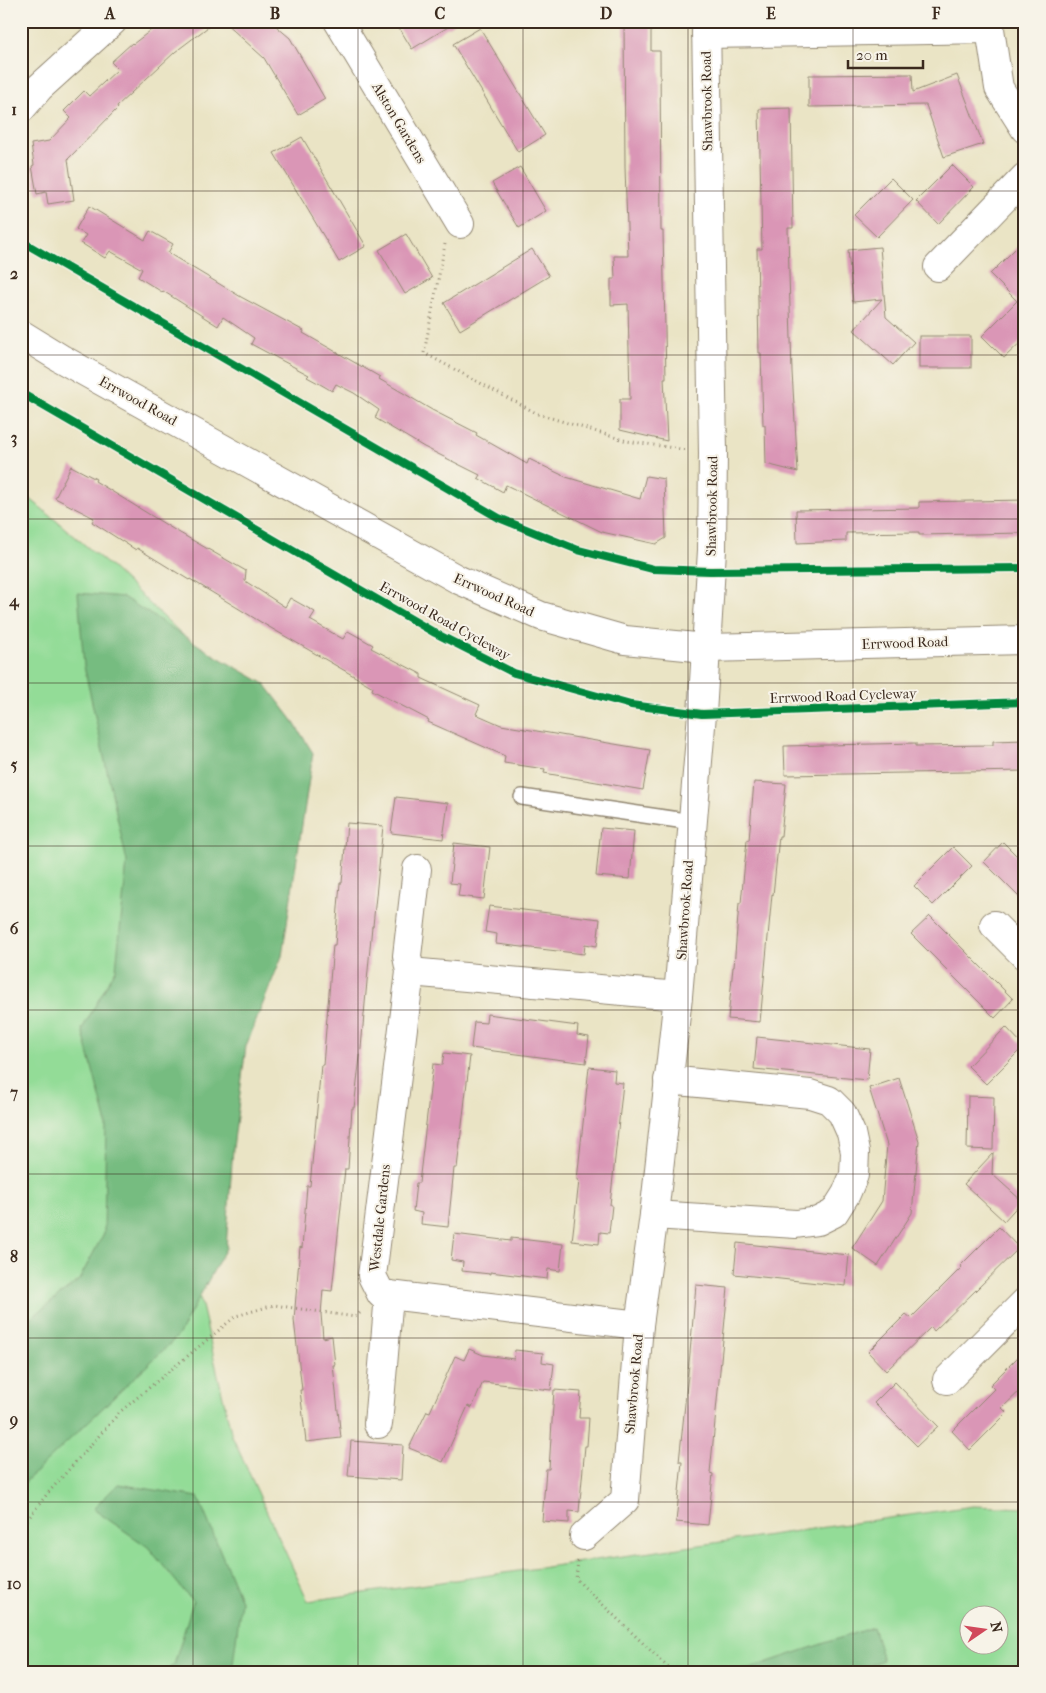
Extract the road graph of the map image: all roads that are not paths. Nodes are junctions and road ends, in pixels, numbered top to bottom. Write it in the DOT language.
graph roads {
  1 [pos="338,21"];
  2 [pos="101,25"];
  3 [pos="991,25"];
  4 [pos="706,27"];
  5 [pos="21,109"];
  6 [pos="1025,129"];
  7 [pos="1025,177"];
  8 [pos="460,224"];
  9 [pos="938,267"];
  10 [pos="21,334"];
  11 [pos="1025,640"];
  12 [pos="706,648"];
  13 [pos="522,797"];
  14 [pos="692,822"];
  15 [pos="417,869"];
  16 [pos="994,925"];
  17 [pos="1025,956"];
  18 [pos="410,972"];
  19 [pos="678,996"];
  20 [pos="668,1080"];
  21 [pos="654,1215"];
  22 [pos="385,1294"];
  23 [pos="1025,1302"];
  24 [pos="639,1325"];
  25 [pos="947,1380"];
  26 [pos="378,1424"];
  27 [pos="584,1536"];
  1 -- 8 [label="street, Alston Gardens"];
  2 -- 5 [label="street"];
  3 -- 4 [label="street"];
  3 -- 6 [label="street"];
  4 -- 12 [label="street, Shawbrook Road"];
  7 -- 9 [label="street"];
  10 -- 12 [label="street, Errwood Road"];
  11 -- 12 [label="street, Errwood Road"];
  12 -- 14 [label="street, Shawbrook Road"];
  13 -- 14 [label="lane"];
  14 -- 19 [label="street, Shawbrook Road"];
  15 -- 18 [label="street, Westdale Gardens"];
  16 -- 17 [label="street"];
  18 -- 19 [label="street"];
  18 -- 22 [label="street, Westdale Gardens"];
  19 -- 20 [label="street, Shawbrook Road"];
  20 -- 21 [label="street, Shawbrook Road"];
  20 -- 21 [label="street"];
  21 -- 24 [label="street, Shawbrook Road"];
  22 -- 24 [label="street"];
  22 -- 26 [label="street"];
  23 -- 25 [label="street"];
  24 -- 27 [label="street, Shawbrook Road"];
}
